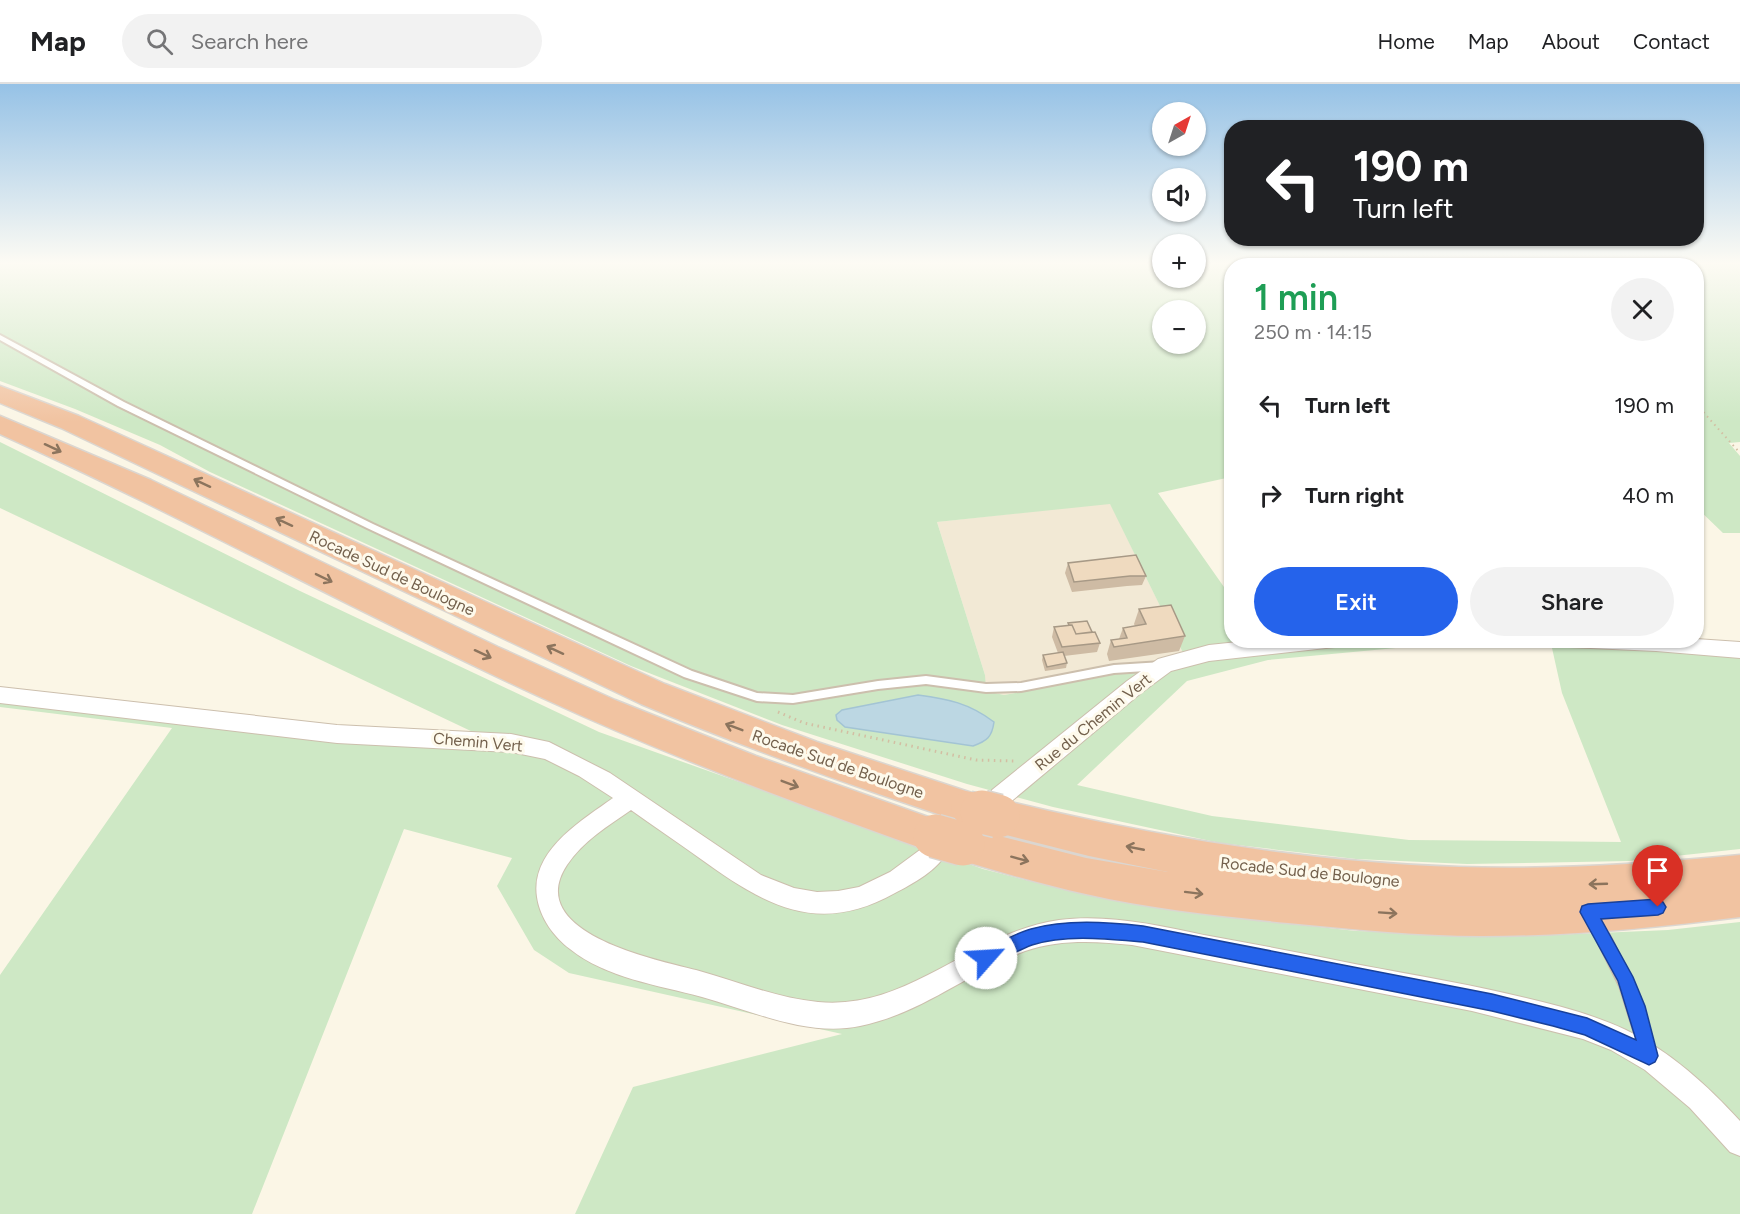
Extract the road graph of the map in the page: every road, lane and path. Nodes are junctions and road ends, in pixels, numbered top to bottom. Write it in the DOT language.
graph roads {
  1 [pos="0,338"];
  2 [pos="0,394"];
  3 [pos="1704,413"];
  4 [pos="0,424"];
  5 [pos="1740,453"];
  6 [pos="1704,647"];
  7 [pos="1257,648"];
  8 [pos="1740,650"];
  9 [pos="1165,665"];
  10 [pos="0,695"];
  11 [pos="757,697"];
  12 [pos="1044,762"];
  13 [pos="630,798"];
  14 [pos="967,825"];
  15 [pos="1740,873"];
  16 [pos="1740,898"];
  17 [pos="1588,912"];
  18 [pos="1649,1056"];
  19 [pos="1740,1143"];
  1 -- 11 [label="lane"];
  14 -- 2 [label="highway, Rocade Sud de Boulogne, one-way"];
  3 -- 5 [label="path"];
  4 -- 14 [label="highway, Rocade Sud de Boulogne, one-way"];
  6 -- 8 [label="street"];
  7 -- 9 [label="street, Rue du Chemin Vert"];
  9 -- 11 [label="lane"];
  9 -- 12 [label="street, Rue du Chemin Vert"];
  10 -- 13 [label="street, Chemin Vert"];
  11 -- 12 [label="path"];
  12 -- 14 [label="street, Rue du Chemin Vert"];
  13 -- 14 [label="street, Chemin Vert"];
  13 -- 18 [label="street"];
  15 -- 14 [label="highway, Rocade Sud de Boulogne, one-way"];
  14 -- 17 [label="highway, Rocade Sud de Boulogne, one-way"];
  16 -- 17 [label="highway, Rocade Sud de Boulogne"];
  17 -- 18 [label="lane"];
  18 -- 19 [label="street"];
}
